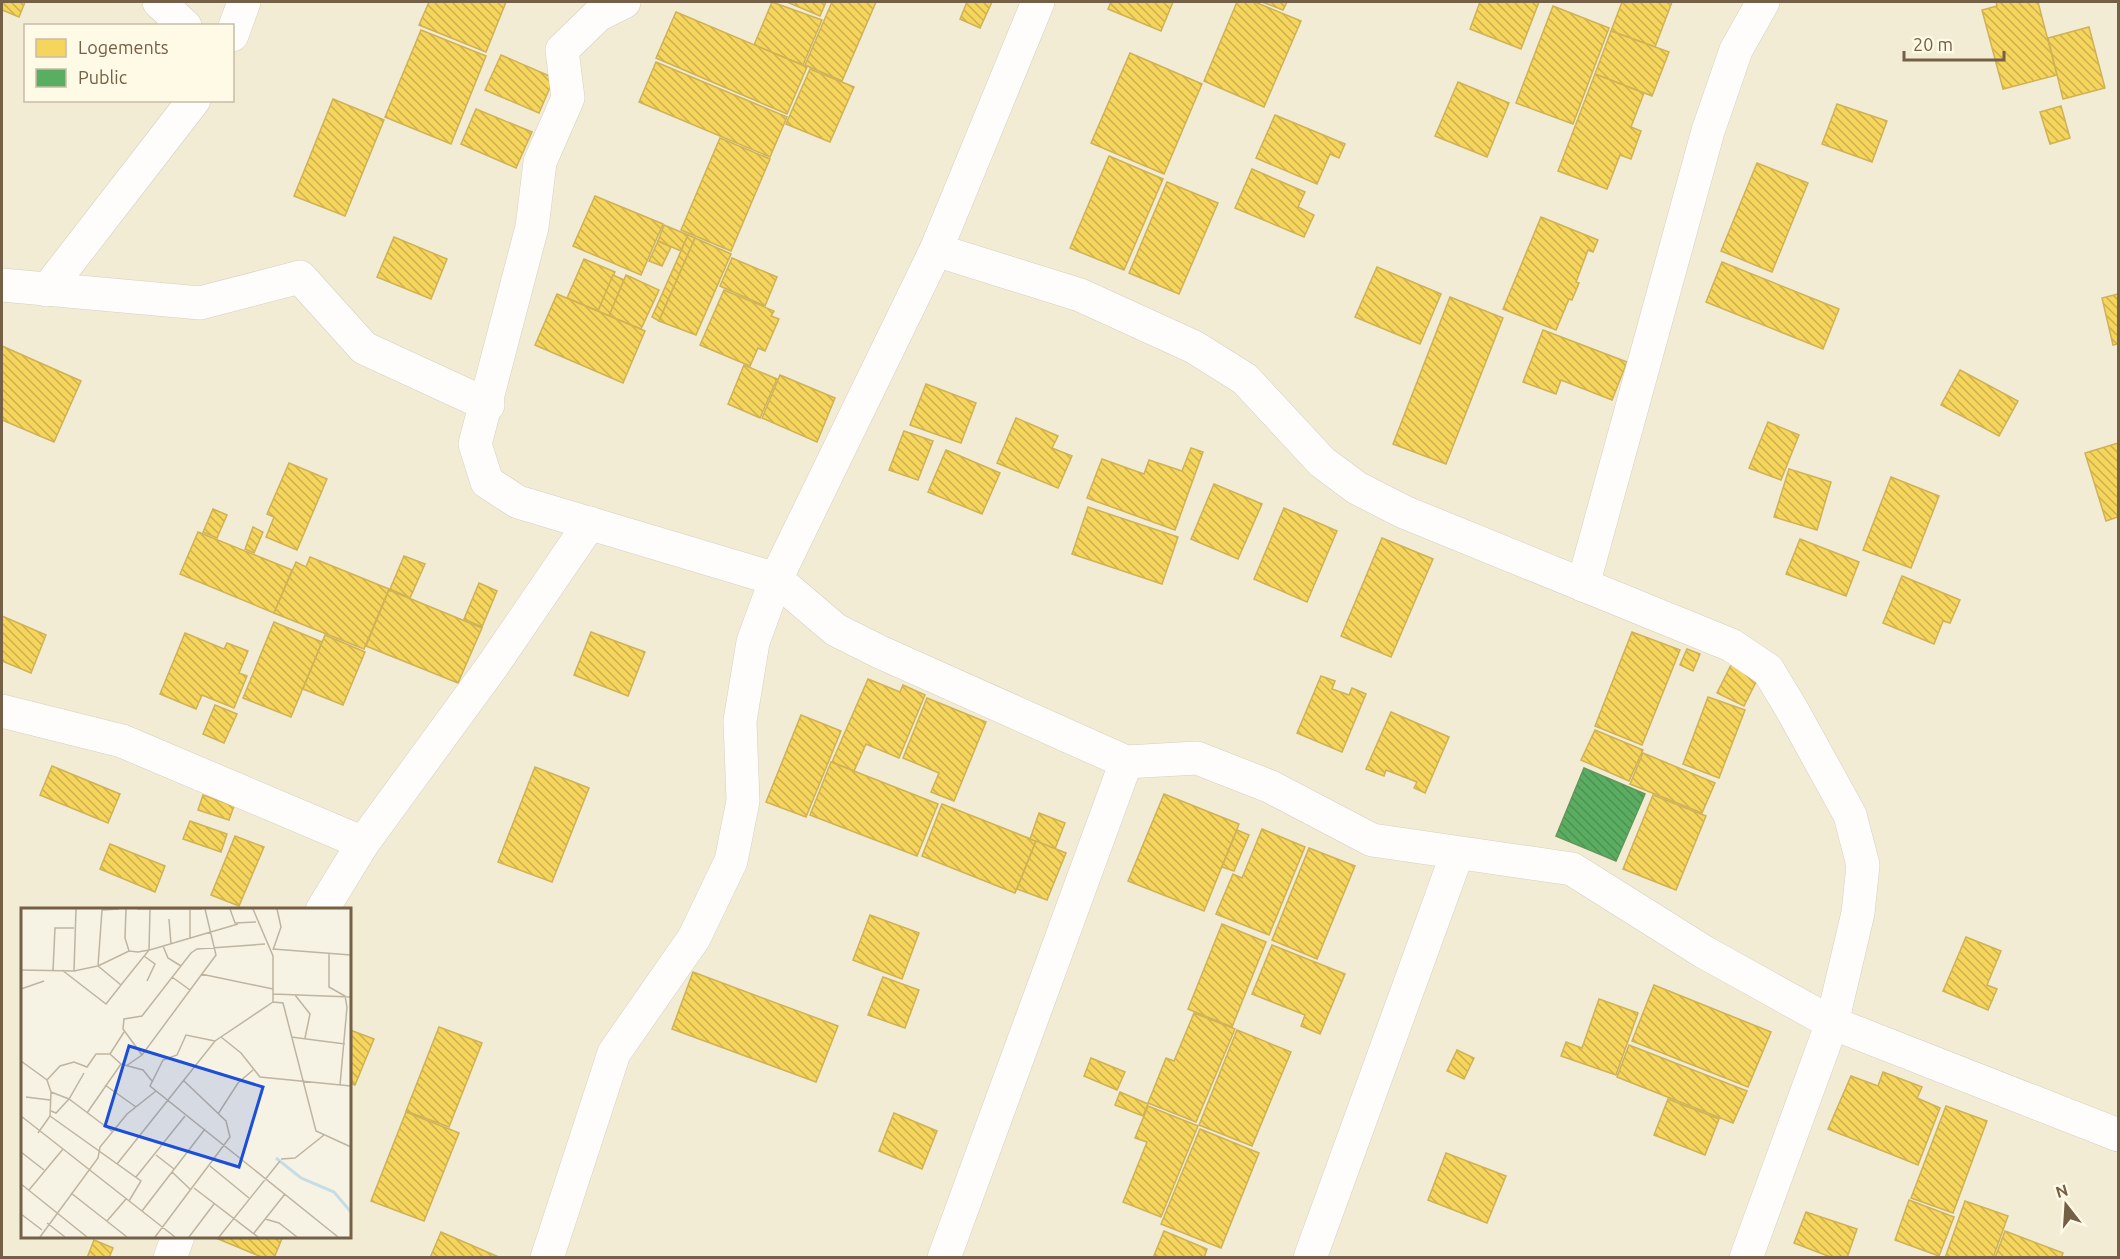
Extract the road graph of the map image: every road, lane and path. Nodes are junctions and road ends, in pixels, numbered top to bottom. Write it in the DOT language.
graph roads {
  1 [pos="159,2"];
  2 [pos="244,2"];
  3 [pos="624,2"];
  4 [pos="1038,2"];
  5 [pos="1763,2"];
  6 [pos="183,24"];
  7 [pos="234,30"];
  8 [pos="192,102"];
  9 [pos="936,250"];
  10 [pos="2,285"];
  11 [pos="47,290"];
  12 [pos="488,405"];
  13 [pos="590,523"];
  14 [pos="776,579"];
  15 [pos="1583,585"];
  16 [pos="2,711"];
  17 [pos="1126,762"];
  18 [pos="363,843"];
  19 [pos="1457,854"];
  20 [pos="323,908"];
  21 [pos="1832,1023"];
  22 [pos="2118,1135"];
  23 [pos="177,1238"];
  24 [pos="170,1257"];
  25 [pos="547,1257"];
  26 [pos="944,1257"];
  27 [pos="1310,1257"];
  28 [pos="1746,1257"];
  1 -- 6 [label="street"];
  2 -- 7 [label="street"];
  3 -- 12 [label="street"];
  4 -- 9 [label="street"];
  5 -- 15 [label="street"];
  8 -- 11 [label="street"];
  9 -- 14 [label="street"];
  9 -- 15 [label="street"];
  10 -- 11 [label="street"];
  11 -- 12 [label="street"];
  12 -- 13 [label="street"];
  13 -- 14 [label="street"];
  13 -- 18 [label="street"];
  14 -- 17 [label="street"];
  14 -- 25 [label="street"];
  15 -- 21 [label="street"];
  16 -- 18 [label="street"];
  17 -- 19 [label="street"];
  17 -- 26 [label="street"];
  18 -- 20 [label="street"];
  19 -- 21 [label="street"];
  19 -- 27 [label="street"];
  21 -- 22 [label="street"];
  21 -- 28 [label="street"];
  23 -- 24 [label="street"];
}
